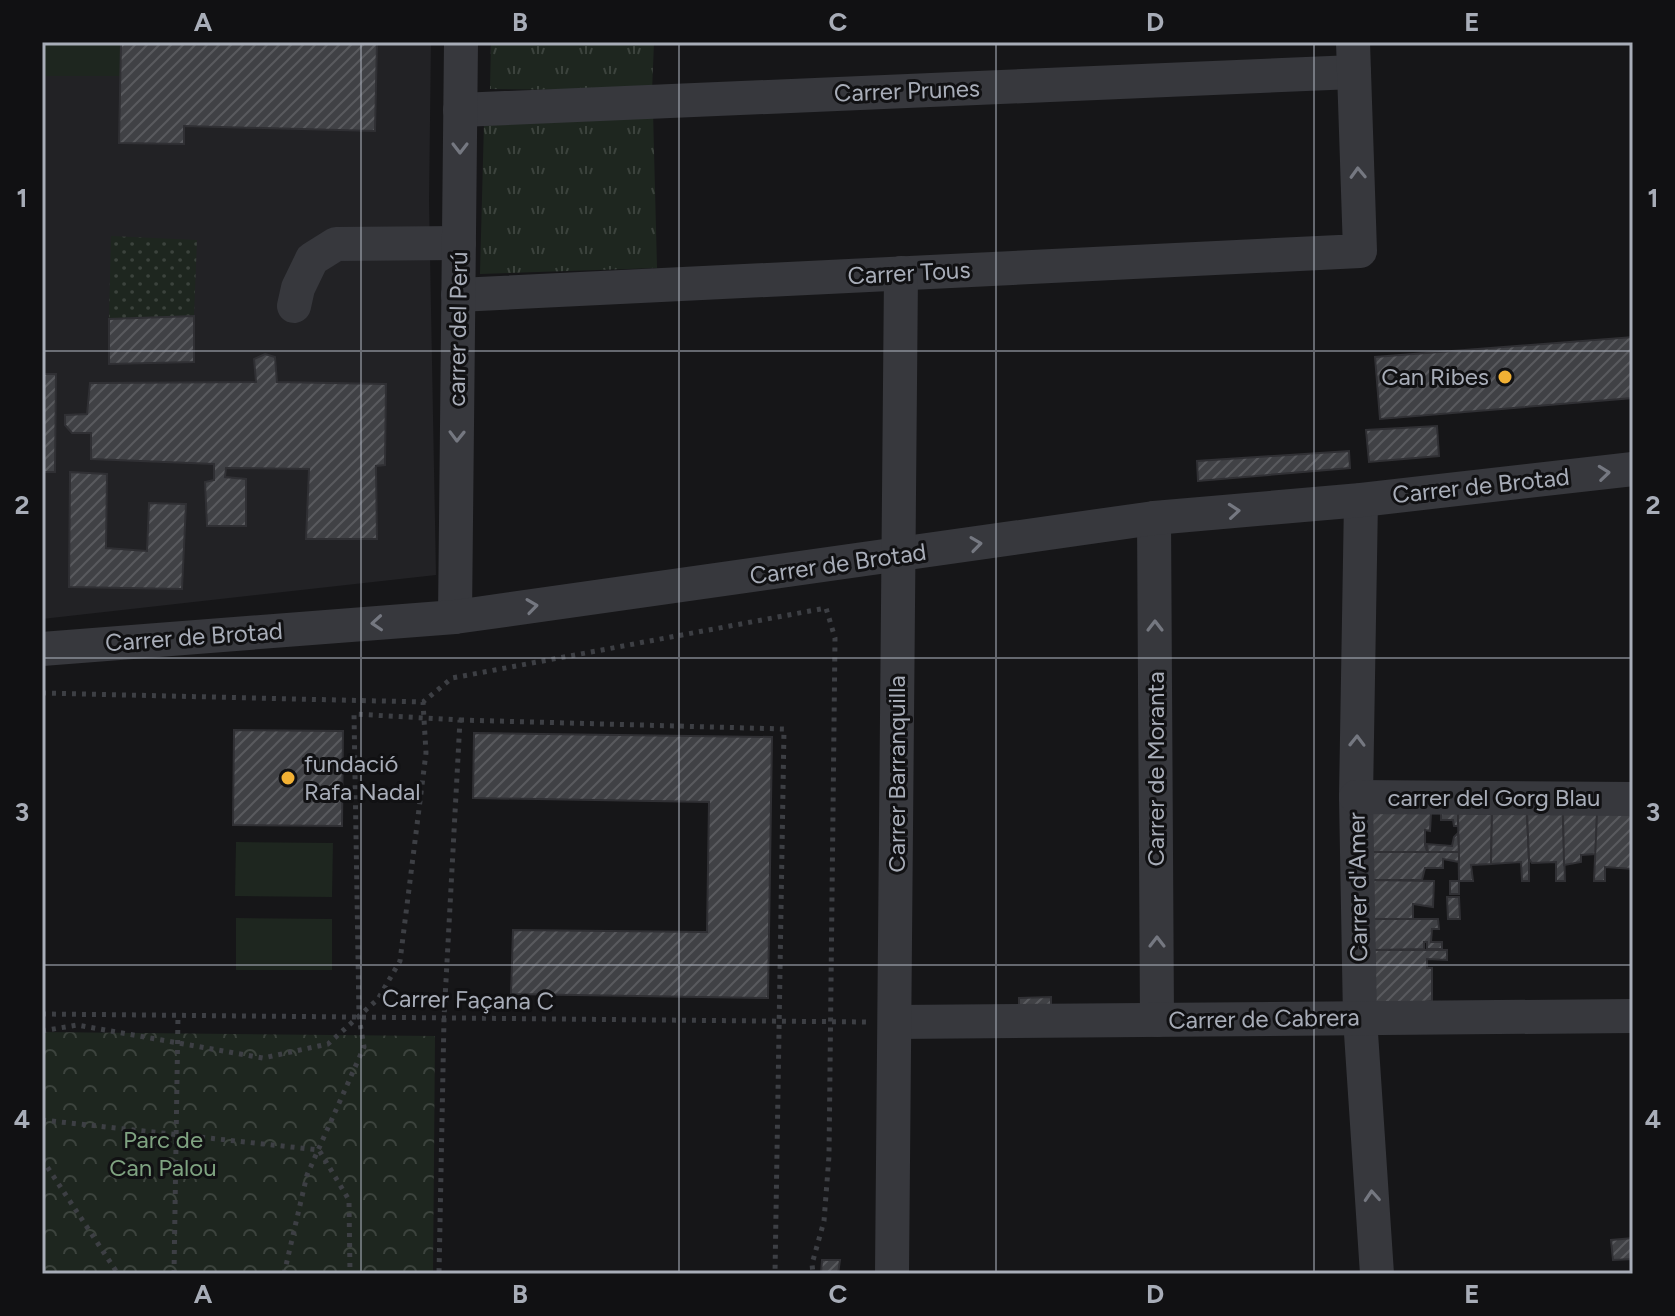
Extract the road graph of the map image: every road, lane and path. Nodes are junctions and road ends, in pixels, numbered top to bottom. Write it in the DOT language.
graph roads {
  1 [pos="461,42"];
  2 [pos="1354,57"];
  3 [pos="460,110"];
  4 [pos="459,243"];
  5 [pos="901,273"];
  6 [pos="458,295"];
  7 [pos="294,306"];
  8 [pos="1633,469"];
  9 [pos="1361,500"];
  10 [pos="1154,518"];
  11 [pos="899,556"];
  12 [pos="455,617"];
  13 [pos="42,649"];
  14 [pos="42,693"];
  15 [pos="423,702"];
  16 [pos="424,718"];
  17 [pos="460,720"];
  18 [pos="1356,797"];
  19 [pos="1633,799"];
  20 [pos="42,1014"];
  21 [pos="178,1015"];
  22 [pos="1633,1016"];
  23 [pos="359,1017"];
  24 [pos="444,1018"];
  25 [pos="1360,1018"];
  26 [pos="1157,1020"];
  27 [pos="779,1021"];
  28 [pos="831,1022"];
  29 [pos="895,1022"];
  30 [pos="42,1031"];
  31 [pos="178,1045"];
  32 [pos="42,1120"];
  33 [pos="177,1135"];
  34 [pos="319,1150"];
  35 [pos="42,1159"];
  36 [pos="118,1274"];
  37 [pos="174,1274"];
  38 [pos="284,1274"];
  39 [pos="350,1274"];
  40 [pos="439,1274"];
  41 [pos="775,1274"];
  42 [pos="813,1274"];
  43 [pos="892,1274"];
  44 [pos="1377,1274"];
  1 -- 3 [label="street, carrer del Perú"];
  2 -- 3 [label="street, Carrer Prunes"];
  5 -- 2 [label="street, Carrer Tous, one-way"];
  3 -- 4 [label="street, carrer del Perú, one-way"];
  4 -- 6 [label="street, carrer del Perú"];
  4 -- 7 [label="street"];
  5 -- 6 [label="street, Carrer Tous"];
  5 -- 11 [label="street, Carrer Barranquilla"];
  6 -- 12 [label="street, carrer del Perú, one-way"];
  9 -- 8 [label="street, Carrer de Brotad, one-way"];
  10 -- 9 [label="street, Carrer de Brotad, one-way"];
  18 -- 9 [label="street, Carrer d'Amer, one-way"];
  11 -- 10 [label="street, Carrer de Brotad, one-way"];
  26 -- 10 [label="street, Carrer de Moranta, one-way"];
  12 -- 11 [label="street, Carrer de Brotad, one-way"];
  11 -- 29 [label="street, Carrer Barranquilla"];
  12 -- 13 [label="street, Carrer de Brotad, one-way"];
  14 -- 15 [label="path"];
  15 -- 16 [label="path"];
  15 -- 28 [label="path"];
  16 -- 17 [label="path"];
  16 -- 23 [label="path"];
  16 -- 23 [label="path"];
  17 -- 24 [label="path"];
  17 -- 27 [label="path"];
  18 -- 19 [label="street, carrer del Gorg Blau"];
  18 -- 25 [label="street, Carrer d'Amer"];
  20 -- 21 [label="path, Carrer Façana C"];
  21 -- 23 [label="path, Carrer Façana C"];
  21 -- 31 [label="path"];
  22 -- 25 [label="street, Carrer de Cabrera"];
  23 -- 24 [label="path, Carrer Façana C"];
  23 -- 31 [label="path"];
  23 -- 34 [label="path"];
  24 -- 27 [label="path, Carrer Façana C"];
  24 -- 40 [label="path"];
  25 -- 26 [label="street, Carrer de Cabrera"];
  44 -- 25 [label="street, Carrer d'Amer, one-way"];
  26 -- 29 [label="street, Carrer de Cabrera"];
  27 -- 28 [label="path, Carrer Façana C"];
  27 -- 41 [label="path"];
  28 -- 29 [label="path, Carrer Façana C"];
  28 -- 42 [label="path"];
  29 -- 43 [label="street, Carrer Barranquilla"];
  30 -- 31 [label="path"];
  31 -- 33 [label="path"];
  32 -- 33 [label="path"];
  33 -- 34 [label="path"];
  33 -- 37 [label="path"];
  34 -- 38 [label="path"];
  34 -- 39 [label="path"];
  35 -- 36 [label="path"];
}
